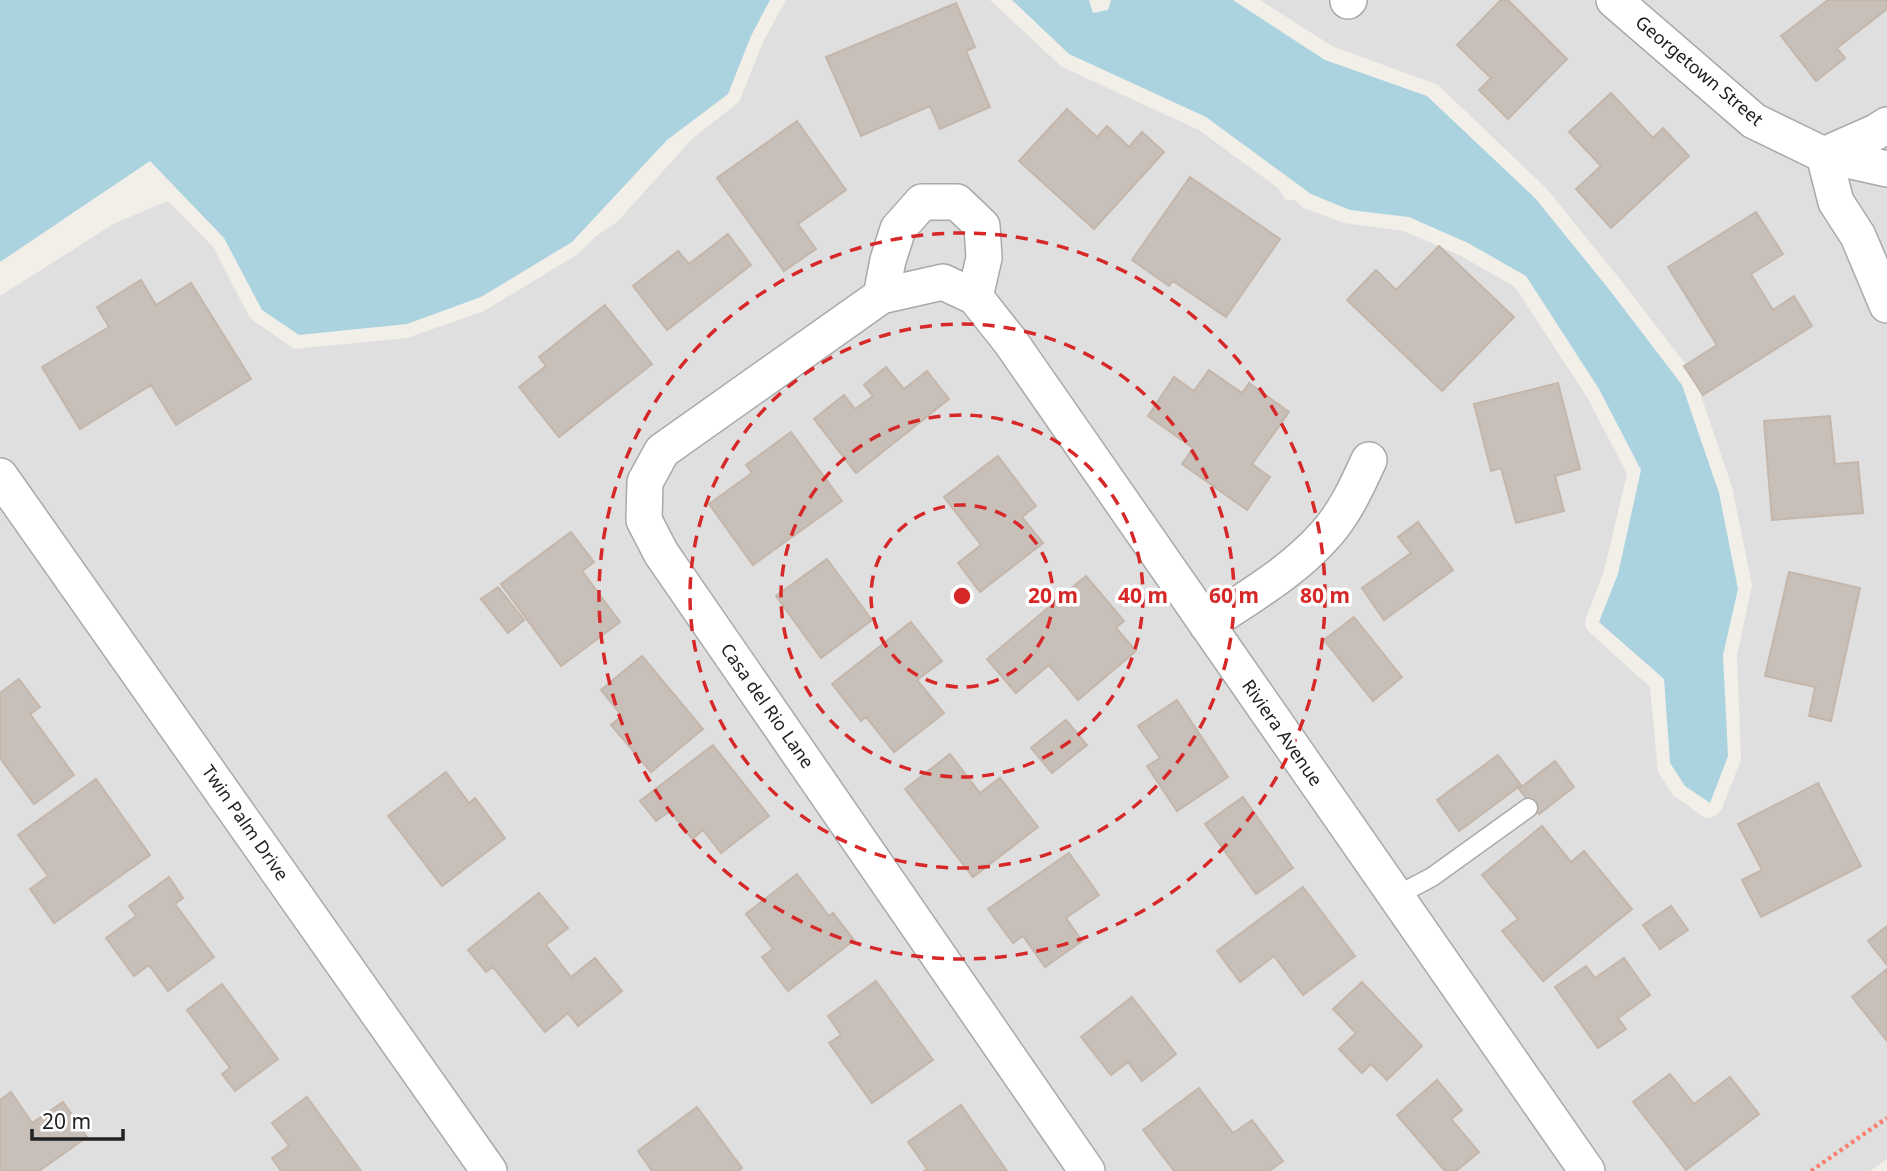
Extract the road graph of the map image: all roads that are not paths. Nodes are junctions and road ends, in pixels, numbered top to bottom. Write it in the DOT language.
graph roads {
  1 [pos="1614,0"];
  2 [pos="1887,125"];
  3 [pos="1824,155"];
  4 [pos="1887,170"];
  5 [pos="881,296"];
  6 [pos="975,297"];
  7 [pos="1887,305"];
  8 [pos="1369,460"];
  9 [pos="0,475"];
  10 [pos="1207,625"];
  11 [pos="1528,808"];
  12 [pos="1396,896"];
  13 [pos="489,1171"];
  14 [pos="1087,1171"];
  15 [pos="1587,1171"];
  1 -- 3 [label="street, Georgetown Street"];
  2 -- 3 [label="street"];
  3 -- 4 [label="street, Georgetown Street"];
  3 -- 7 [label="street"];
  5 -- 6 [label="street, Riviera Avenue"];
  5 -- 6 [label="street"];
  5 -- 14 [label="street, Casa del Rio Lane"];
  6 -- 10 [label="street, Riviera Avenue"];
  8 -- 10 [label="street"];
  9 -- 13 [label="street, Twin Palm Drive"];
  10 -- 12 [label="street, Riviera Avenue"];
  11 -- 12 [label="lane"];
  12 -- 15 [label="street, Riviera Avenue"];
}
